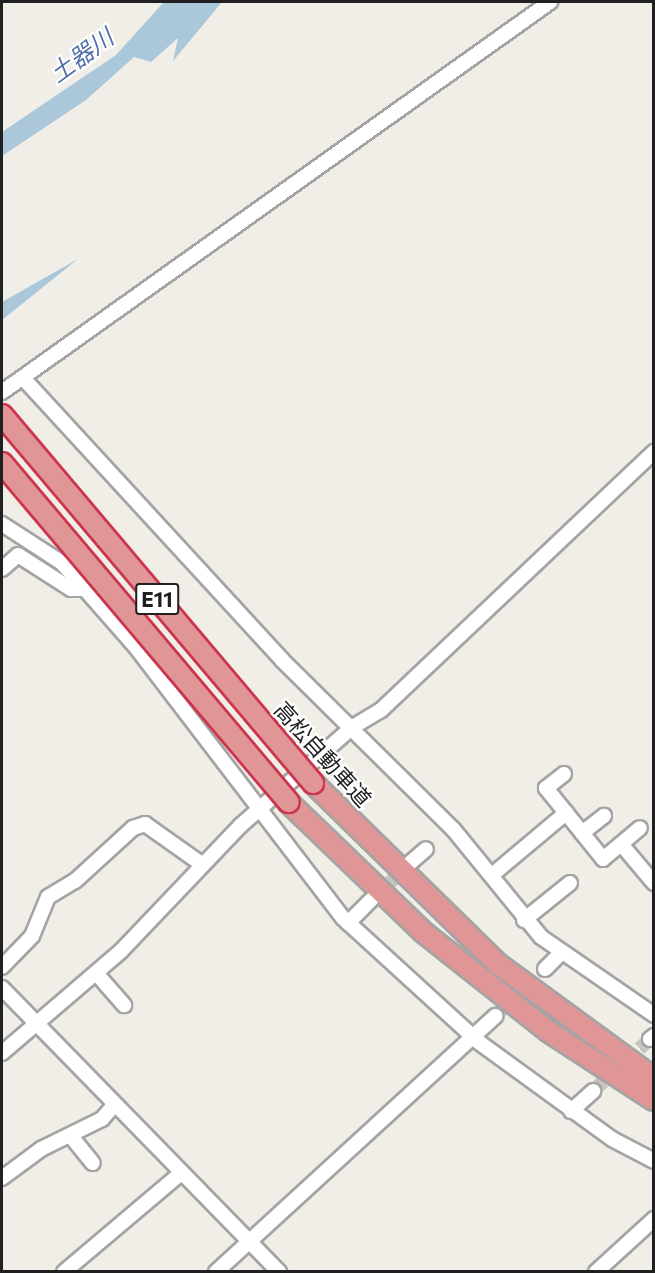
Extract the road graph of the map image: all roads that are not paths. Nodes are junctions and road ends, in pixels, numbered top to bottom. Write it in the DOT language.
graph roads {
  1 [pos="550,2"];
  2 [pos="23,378"];
  3 [pos="2,392"];
  4 [pos="2,415"];
  5 [pos="654,452"];
  6 [pos="2,464"];
  7 [pos="2,524"];
  8 [pos="2,569"];
  9 [pos="85,588"];
  10 [pos="351,728"];
  11 [pos="564,774"];
  12 [pos="261,810"];
  13 [pos="566,813"];
  14 [pos="604,816"];
  15 [pos="640,828"];
  16 [pos="582,833"];
  17 [pos="621,844"];
  18 [pos="426,849"];
  19 [pos="200,863"];
  20 [pos="410,863"];
  21 [pos="492,875"];
  22 [pos="570,883"];
  23 [pos="654,883"];
  24 [pos="371,900"];
  25 [pos="524,920"];
  26 [pos="348,923"];
  27 [pos="562,952"];
  28 [pos="2,966"];
  29 [pos="545,969"];
  30 [pos="96,973"];
  31 [pos="2,988"];
  32 [pos="124,1005"];
  33 [pos="654,1015"];
  34 [pos="495,1016"];
  35 [pos="41,1024"];
  36 [pos="473,1038"];
  37 [pos="2,1053"];
  38 [pos="654,1078"];
  39 [pos="593,1091"];
  40 [pos="654,1100"];
  41 [pos="114,1105"];
  42 [pos="571,1111"];
  43 [pos="70,1135"];
  44 [pos="654,1161"];
  45 [pos="93,1163"];
  46 [pos="180,1174"];
  47 [pos="2,1178"];
  48 [pos="654,1219"];
  49 [pos="248,1242"];
  50 [pos="64,1272"];
  51 [pos="216,1272"];
  52 [pos="279,1272"];
  53 [pos="596,1272"];
  1 -- 2 [label="street"];
  2 -- 3 [label="street"];
  2 -- 10 [label="street"];
  4 -- 38 [label="highway, 高松自動車道 / E11, bridge"];
  5 -- 10 [label="street"];
  6 -- 40 [label="highway, E11, bridge"];
  7 -- 9 [label="street"];
  8 -- 9 [label="street"];
  9 -- 12 [label="street"];
  10 -- 12 [label="street"];
  10 -- 21 [label="street"];
  11 -- 13 [label="street"];
  12 -- 19 [label="street"];
  12 -- 26 [label="street"];
  13 -- 16 [label="street"];
  13 -- 21 [label="street"];
  14 -- 16 [label="street"];
  15 -- 17 [label="street"];
  16 -- 17 [label="street"];
  17 -- 23 [label="street"];
  18 -- 20 [label="street"];
  19 -- 28 [label="street"];
  19 -- 30 [label="street"];
  21 -- 25 [label="street"];
  22 -- 25 [label="street"];
  24 -- 26 [label="street"];
  25 -- 27 [label="street"];
  26 -- 36 [label="street"];
  27 -- 29 [label="street"];
  27 -- 33 [label="street"];
  30 -- 32 [label="street"];
  30 -- 35 [label="street"];
  31 -- 35 [label="street"];
  34 -- 36 [label="street"];
  35 -- 37 [label="street"];
  35 -- 41 [label="street"];
  36 -- 42 [label="street"];
  36 -- 49 [label="street"];
  39 -- 42 [label="street"];
  41 -- 43 [label="street"];
  41 -- 46 [label="street"];
  42 -- 44 [label="street"];
  43 -- 45 [label="street"];
  43 -- 47 [label="street"];
  46 -- 49 [label="street"];
  46 -- 50 [label="street"];
  48 -- 53 [label="street"];
  49 -- 51 [label="street"];
  49 -- 52 [label="street"];
}
